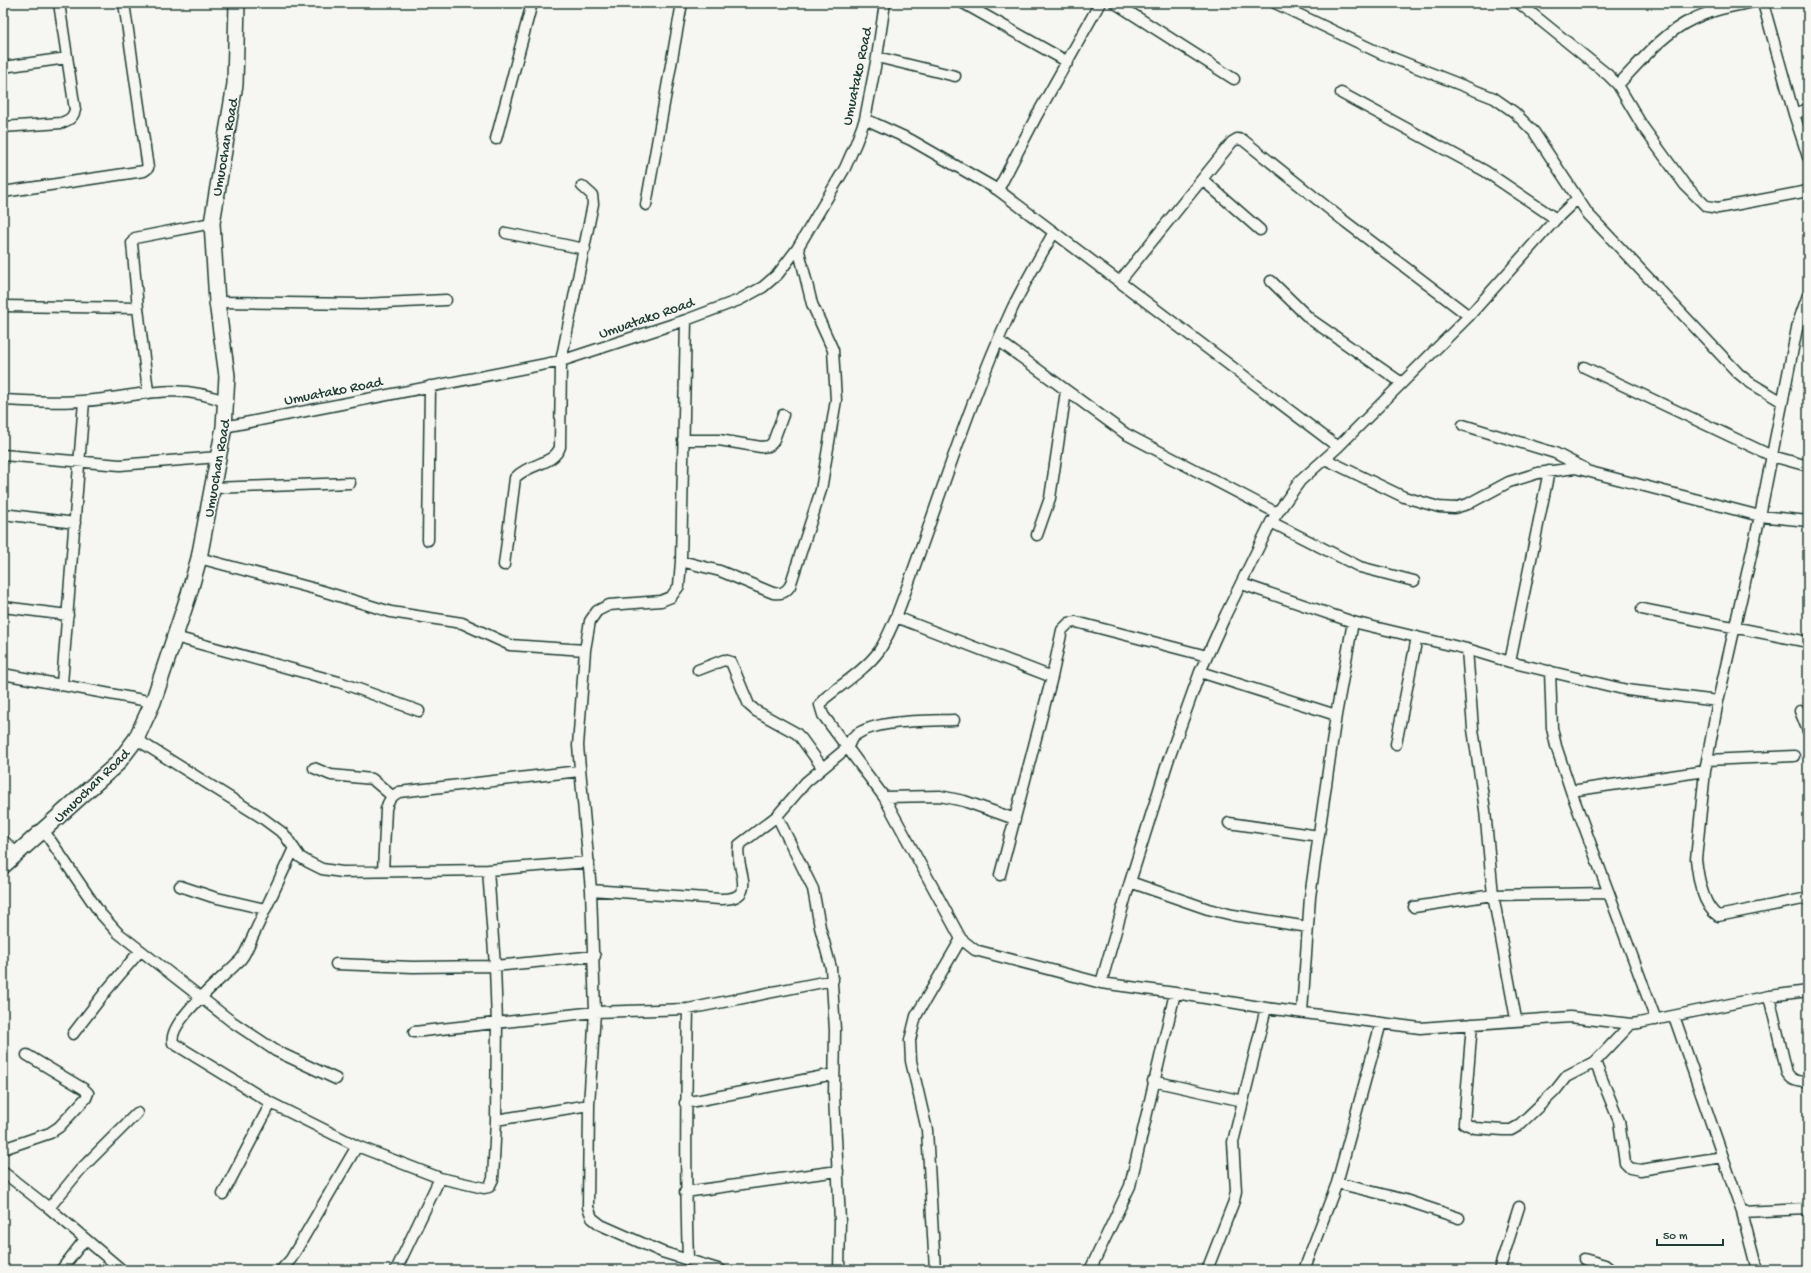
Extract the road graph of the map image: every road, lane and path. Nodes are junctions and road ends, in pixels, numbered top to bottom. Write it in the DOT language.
graph roads {
  1 [pos="59,3"];
  2 [pos="124,3"];
  3 [pos="237,3"];
  4 [pos="532,3"];
  5 [pos="682,3"];
  6 [pos="886,3"];
  7 [pos="963,3"];
  8 [pos="1100,3"];
  9 [pos="1115,3"];
  10 [pos="1275,3"];
  11 [pos="1519,3"];
  12 [pos="1749,3"];
  13 [pos="1763,3"];
  14 [pos="877,57"];
  15 [pos="67,58"];
  16 [pos="1068,62"];
  17 [pos="3,67"];
  18 [pos="955,76"];
  19 [pos="1234,79"];
  20 [pos="1618,85"];
  21 [pos="1341,93"];
  22 [pos="1808,109"];
  23 [pos="1794,114"];
  24 [pos="865,119"];
  25 [pos="3,127"];
  26 [pos="496,139"];
  27 [pos="1808,157"];
  28 [pos="1203,180"];
  29 [pos="582,186"];
  30 [pos="998,190"];
  31 [pos="1808,191"];
  32 [pos="3,192"];
  33 [pos="1577,199"];
  34 [pos="646,205"];
  35 [pos="1556,219"];
  36 [pos="212,222"];
  37 [pos="1260,230"];
  38 [pos="1054,232"];
  39 [pos="506,233"];
  40 [pos="798,247"];
  41 [pos="585,249"];
  42 [pos="1120,281"];
  43 [pos="1271,281"];
  44 [pos="1808,295"];
  45 [pos="446,300"];
  46 [pos="217,302"];
  47 [pos="3,306"];
  48 [pos="138,308"];
  49 [pos="1469,316"];
  50 [pos="686,320"];
  51 [pos="998,342"];
  52 [pos="560,361"];
  53 [pos="1584,367"];
  54 [pos="1402,383"];
  55 [pos="430,386"];
  56 [pos="148,391"];
  57 [pos="1066,391"];
  58 [pos="3,400"];
  59 [pos="84,401"];
  60 [pos="1781,401"];
  61 [pos="227,402"];
  62 [pos="783,415"];
  63 [pos="1463,424"];
  64 [pos="224,427"];
  65 [pos="683,440"];
  66 [pos="1338,447"];
  67 [pos="3,455"];
  68 [pos="1772,456"];
  69 [pos="218,457"];
  70 [pos="1325,459"];
  71 [pos="80,463"];
  72 [pos="1808,466"];
  73 [pos="1550,471"];
  74 [pos="1592,472"];
  75 [pos="350,483"];
  76 [pos="212,488"];
  77 [pos="1277,513"];
  78 [pos="3,514"];
  79 [pos="1760,516"];
  80 [pos="1808,521"];
  81 [pos="75,522"];
  82 [pos="1271,522"];
  83 [pos="1037,535"];
  84 [pos="428,540"];
  85 [pos="199,558"];
  86 [pos="681,561"];
  87 [pos="504,565"];
  88 [pos="1414,581"];
  89 [pos="1242,584"];
  90 [pos="3,607"];
  91 [pos="1642,609"];
  92 [pos="68,615"];
  93 [pos="896,618"];
  94 [pos="1353,622"];
  95 [pos="1734,626"];
  96 [pos="175,637"];
  97 [pos="1417,637"];
  98 [pos="1808,642"];
  99 [pos="1467,649"];
  100 [pos="585,650"];
  101 [pos="1207,656"];
  102 [pos="1510,662"];
  103 [pos="698,670"];
  104 [pos="1550,671"];
  105 [pos="1200,672"];
  106 [pos="3,674"];
  107 [pos="1052,677"];
  108 [pos="62,684"];
  109 [pos="1718,701"];
  110 [pos="153,702"];
  111 [pos="419,711"];
  112 [pos="1800,711"];
  113 [pos="1336,715"];
  114 [pos="954,720"];
  115 [pos="1808,731"];
  116 [pos="136,739"];
  117 [pos="1396,744"];
  118 [pos="848,747"];
  119 [pos="1794,756"];
  120 [pos="1707,760"];
  121 [pos="822,767"];
  122 [pos="314,768"];
  123 [pos="579,771"];
  124 [pos="1705,771"];
  125 [pos="1571,792"];
  126 [pos="392,796"];
  127 [pos="884,796"];
  128 [pos="777,816"];
  129 [pos="1015,819"];
  130 [pos="1229,823"];
  131 [pos="44,831"];
  132 [pos="1319,836"];
  133 [pos="3,840"];
  134 [pos="294,848"];
  135 [pos="17,854"];
  136 [pos="589,862"];
  137 [pos="3,866"];
  138 [pos="488,870"];
  139 [pos="384,871"];
  140 [pos="1000,875"];
  141 [pos="1130,882"];
  142 [pos="180,886"];
  143 [pos="591,890"];
  144 [pos="1609,893"];
  145 [pos="1493,895"];
  146 [pos="1808,898"];
  147 [pos="1414,907"];
  148 [pos="265,909"];
  149 [pos="1308,927"];
  150 [pos="961,939"];
  151 [pos="140,951"];
  152 [pos="595,956"];
  153 [pos="336,964"];
  154 [pos="495,966"];
  155 [pos="833,980"];
  156 [pos="1101,983"];
  157 [pos="1808,991"];
  158 [pos="1175,993"];
  159 [pos="1769,996"];
  160 [pos="200,997"];
  161 [pos="1266,1008"];
  162 [pos="688,1009"];
  163 [pos="595,1012"];
  164 [pos="1302,1012"];
  165 [pos="1674,1016"];
  166 [pos="1516,1019"];
  167 [pos="1656,1020"];
  168 [pos="497,1023"];
  169 [pos="1381,1023"];
  170 [pos="1472,1024"];
  171 [pos="1631,1024"];
  172 [pos="414,1032"];
  173 [pos="73,1034"];
  174 [pos="26,1055"];
  175 [pos="1595,1062"];
  176 [pos="834,1074"];
  177 [pos="336,1079"];
  178 [pos="1153,1081"];
  179 [pos="1808,1082"];
  180 [pos="1243,1101"];
  181 [pos="271,1103"];
  182 [pos="685,1103"];
  183 [pos="589,1105"];
  184 [pos="137,1113"];
  185 [pos="496,1120"];
  186 [pos="357,1146"];
  187 [pos="3,1149"];
  188 [pos="1723,1157"];
  189 [pos="838,1171"];
  190 [pos="3,1172"];
  191 [pos="440,1178"];
  192 [pos="1337,1183"];
  193 [pos="686,1192"];
  194 [pos="223,1194"];
  195 [pos="1519,1207"];
  196 [pos="49,1208"];
  197 [pos="1808,1209"];
  198 [pos="1742,1212"];
  199 [pos="1459,1218"];
  200 [pos="85,1239"];
  201 [pos="1584,1259"];
  202 [pos="688,1260"];
  203 [pos="61,1270"];
  204 [pos="122,1270"];
  205 [pos="281,1270"];
  206 [pos="396,1270"];
  207 [pos="722,1270"];
  208 [pos="839,1270"];
  209 [pos="935,1270"];
  210 [pos="1090,1270"];
  211 [pos="1207,1270"];
  212 [pos="1306,1270"];
  213 [pos="1499,1270"];
  214 [pos="1611,1270"];
  215 [pos="1757,1270"];
  1 -- 15 [label="street"];
  2 -- 32 [label="street"];
  3 -- 36 [label="street, Umuochan Road"];
  4 -- 26 [label="street"];
  5 -- 34 [label="street"];
  6 -- 14 [label="street, Umuatako Road"];
  7 -- 16 [label="street"];
  8 -- 16 [label="street"];
  9 -- 19 [label="street"];
  10 -- 33 [label="street"];
  11 -- 20 [label="street"];
  12 -- 20 [label="street"];
  13 -- 23 [label="street"];
  14 -- 18 [label="street"];
  14 -- 24 [label="street, Umuatako Road"];
  15 -- 17 [label="street"];
  15 -- 25 [label="street"];
  16 -- 30 [label="street"];
  20 -- 31 [label="street"];
  21 -- 35 [label="street"];
  22 -- 23 [label="street"];
  23 -- 27 [label="street"];
  24 -- 30 [label="street"];
  24 -- 40 [label="street, Umuatako Road"];
  28 -- 37 [label="street"];
  28 -- 42 [label="street"];
  28 -- 49 [label="street"];
  29 -- 41 [label="street"];
  30 -- 38 [label="street"];
  33 -- 35 [label="street"];
  33 -- 60 [label="street"];
  35 -- 49 [label="street"];
  36 -- 46 [label="street, Umuochan Road"];
  36 -- 48 [label="street"];
  38 -- 42 [label="street"];
  38 -- 51 [label="street"];
  39 -- 41 [label="street"];
  40 -- 50 [label="street, Umuatako Road"];
  40 -- 86 [label="street"];
  41 -- 52 [label="street"];
  42 -- 66 [label="street"];
  43 -- 54 [label="street"];
  44 -- 60 [label="street"];
  45 -- 46 [label="street"];
  46 -- 61 [label="street, Umuochan Road"];
  47 -- 48 [label="street"];
  48 -- 56 [label="street"];
  49 -- 54 [label="street"];
  50 -- 52 [label="street, Umuatako Road"];
  50 -- 65 [label="street"];
  51 -- 57 [label="street"];
  51 -- 93 [label="street"];
  52 -- 55 [label="street, Umuatako Road"];
  52 -- 87 [label="street"];
  53 -- 68 [label="street"];
  54 -- 66 [label="street"];
  55 -- 64 [label="street, Umuatako Road"];
  55 -- 84 [label="street"];
  56 -- 59 [label="street"];
  56 -- 61 [label="street"];
  57 -- 77 [label="street"];
  57 -- 83 [label="street"];
  58 -- 59 [label="street"];
  59 -- 71 [label="street"];
  60 -- 68 [label="street"];
  61 -- 64 [label="street, Umuochan Road"];
  62 -- 65 [label="street"];
  63 -- 74 [label="street"];
  64 -- 69 [label="street, Umuochan Road"];
  65 -- 86 [label="street"];
  66 -- 70 [label="street"];
  67 -- 71 [label="street"];
  68 -- 72 [label="street"];
  68 -- 79 [label="street"];
  69 -- 71 [label="street"];
  69 -- 76 [label="street, Umuochan Road"];
  70 -- 73 [label="street"];
  70 -- 77 [label="street"];
  71 -- 81 [label="street"];
  73 -- 74 [label="street"];
  73 -- 102 [label="street"];
  74 -- 79 [label="street"];
  75 -- 76 [label="street"];
  76 -- 85 [label="street, Umuochan Road"];
  77 -- 82 [label="street"];
  78 -- 81 [label="street"];
  79 -- 80 [label="street"];
  79 -- 95 [label="street"];
  81 -- 92 [label="street"];
  82 -- 88 [label="street"];
  82 -- 89 [label="street"];
  85 -- 96 [label="street, Umuochan Road"];
  85 -- 100 [label="street"];
  86 -- 100 [label="street"];
  89 -- 94 [label="street"];
  89 -- 101 [label="street"];
  90 -- 92 [label="street"];
  91 -- 95 [label="street"];
  92 -- 108 [label="street"];
  93 -- 107 [label="street"];
  93 -- 118 [label="street"];
  94 -- 97 [label="street"];
  94 -- 113 [label="street"];
  95 -- 98 [label="street"];
  95 -- 109 [label="street"];
  96 -- 110 [label="street, Umuochan Road"];
  96 -- 111 [label="street"];
  97 -- 99 [label="street"];
  97 -- 117 [label="street"];
  99 -- 102 [label="street"];
  99 -- 145 [label="street"];
  100 -- 123 [label="street"];
  101 -- 105 [label="street"];
  101 -- 107 [label="street"];
  102 -- 104 [label="street"];
  103 -- 121 [label="street"];
  104 -- 109 [label="street"];
  104 -- 125 [label="street"];
  105 -- 113 [label="street"];
  105 -- 141 [label="street"];
  106 -- 108 [label="street"];
  107 -- 129 [label="street"];
  108 -- 110 [label="street"];
  109 -- 120 [label="street"];
  110 -- 116 [label="street, Umuochan Road"];
  112 -- 115 [label="street"];
  113 -- 132 [label="street"];
  114 -- 118 [label="street"];
  116 -- 131 [label="street, Umuochan Road"];
  116 -- 134 [label="street"];
  118 -- 121 [label="street"];
  118 -- 127 [label="street"];
  119 -- 120 [label="street"];
  120 -- 124 [label="street"];
  121 -- 128 [label="street"];
  122 -- 126 [label="street"];
  123 -- 126 [label="street"];
  123 -- 136 [label="street"];
  124 -- 125 [label="street"];
  124 -- 146 [label="street"];
  125 -- 144 [label="street"];
  126 -- 139 [label="street"];
  127 -- 129 [label="street"];
  127 -- 150 [label="street"];
  128 -- 143 [label="street"];
  128 -- 155 [label="street"];
  129 -- 140 [label="street"];
  130 -- 132 [label="street"];
  131 -- 135 [label="street, Umuochan Road"];
  131 -- 151 [label="street"];
  132 -- 149 [label="street"];
  133 -- 135 [label="street"];
  134 -- 139 [label="street"];
  134 -- 148 [label="street"];
  135 -- 137 [label="street, Umuochan Road"];
  136 -- 138 [label="street"];
  136 -- 143 [label="street"];
  138 -- 139 [label="street"];
  138 -- 154 [label="street"];
  141 -- 149 [label="street"];
  141 -- 156 [label="street"];
  142 -- 148 [label="street"];
  143 -- 152 [label="street"];
  144 -- 145 [label="street"];
  144 -- 167 [label="street"];
  145 -- 147 [label="street"];
  145 -- 166 [label="street"];
  148 -- 160 [label="street"];
  149 -- 164 [label="street"];
  150 -- 156 [label="street"];
  150 -- 209 [label="street"];
  151 -- 160 [label="street"];
  151 -- 173 [label="street"];
  152 -- 154 [label="street"];
  152 -- 163 [label="street"];
  153 -- 154 [label="street"];
  154 -- 168 [label="street"];
  155 -- 162 [label="street"];
  155 -- 176 [label="street"];
  156 -- 158 [label="street"];
  157 -- 159 [label="street"];
  158 -- 161 [label="street"];
  158 -- 178 [label="street"];
  159 -- 165 [label="street"];
  159 -- 179 [label="street"];
  160 -- 177 [label="street"];
  160 -- 181 [label="street"];
  161 -- 164 [label="street"];
  161 -- 180 [label="street"];
  162 -- 163 [label="street"];
  162 -- 182 [label="street"];
  163 -- 168 [label="street"];
  163 -- 183 [label="street"];
  164 -- 169 [label="street"];
  165 -- 167 [label="street"];
  165 -- 188 [label="street"];
  166 -- 170 [label="street"];
  166 -- 171 [label="street"];
  167 -- 171 [label="street"];
  168 -- 172 [label="street"];
  168 -- 185 [label="street"];
  169 -- 170 [label="street"];
  169 -- 192 [label="street"];
  170 -- 175 [label="street"];
  171 -- 175 [label="street"];
  174 -- 187 [label="street"];
  175 -- 188 [label="street"];
  176 -- 182 [label="street"];
  176 -- 189 [label="street"];
  178 -- 180 [label="street"];
  178 -- 210 [label="street"];
  180 -- 211 [label="street"];
  181 -- 186 [label="street"];
  181 -- 194 [label="street"];
  182 -- 193 [label="street"];
  183 -- 185 [label="street"];
  183 -- 202 [label="street"];
  184 -- 196 [label="street"];
  185 -- 191 [label="street"];
  186 -- 191 [label="street"];
  186 -- 205 [label="street"];
  188 -- 198 [label="street"];
  189 -- 193 [label="street"];
  189 -- 208 [label="street"];
  190 -- 196 [label="street"];
  191 -- 206 [label="street"];
  192 -- 199 [label="street"];
  192 -- 212 [label="street"];
  193 -- 202 [label="street"];
  195 -- 213 [label="street"];
  196 -- 200 [label="street"];
  197 -- 198 [label="street"];
  198 -- 215 [label="street"];
  200 -- 203 [label="street"];
  200 -- 204 [label="street"];
  201 -- 214 [label="street"];
  202 -- 207 [label="street"];
}
